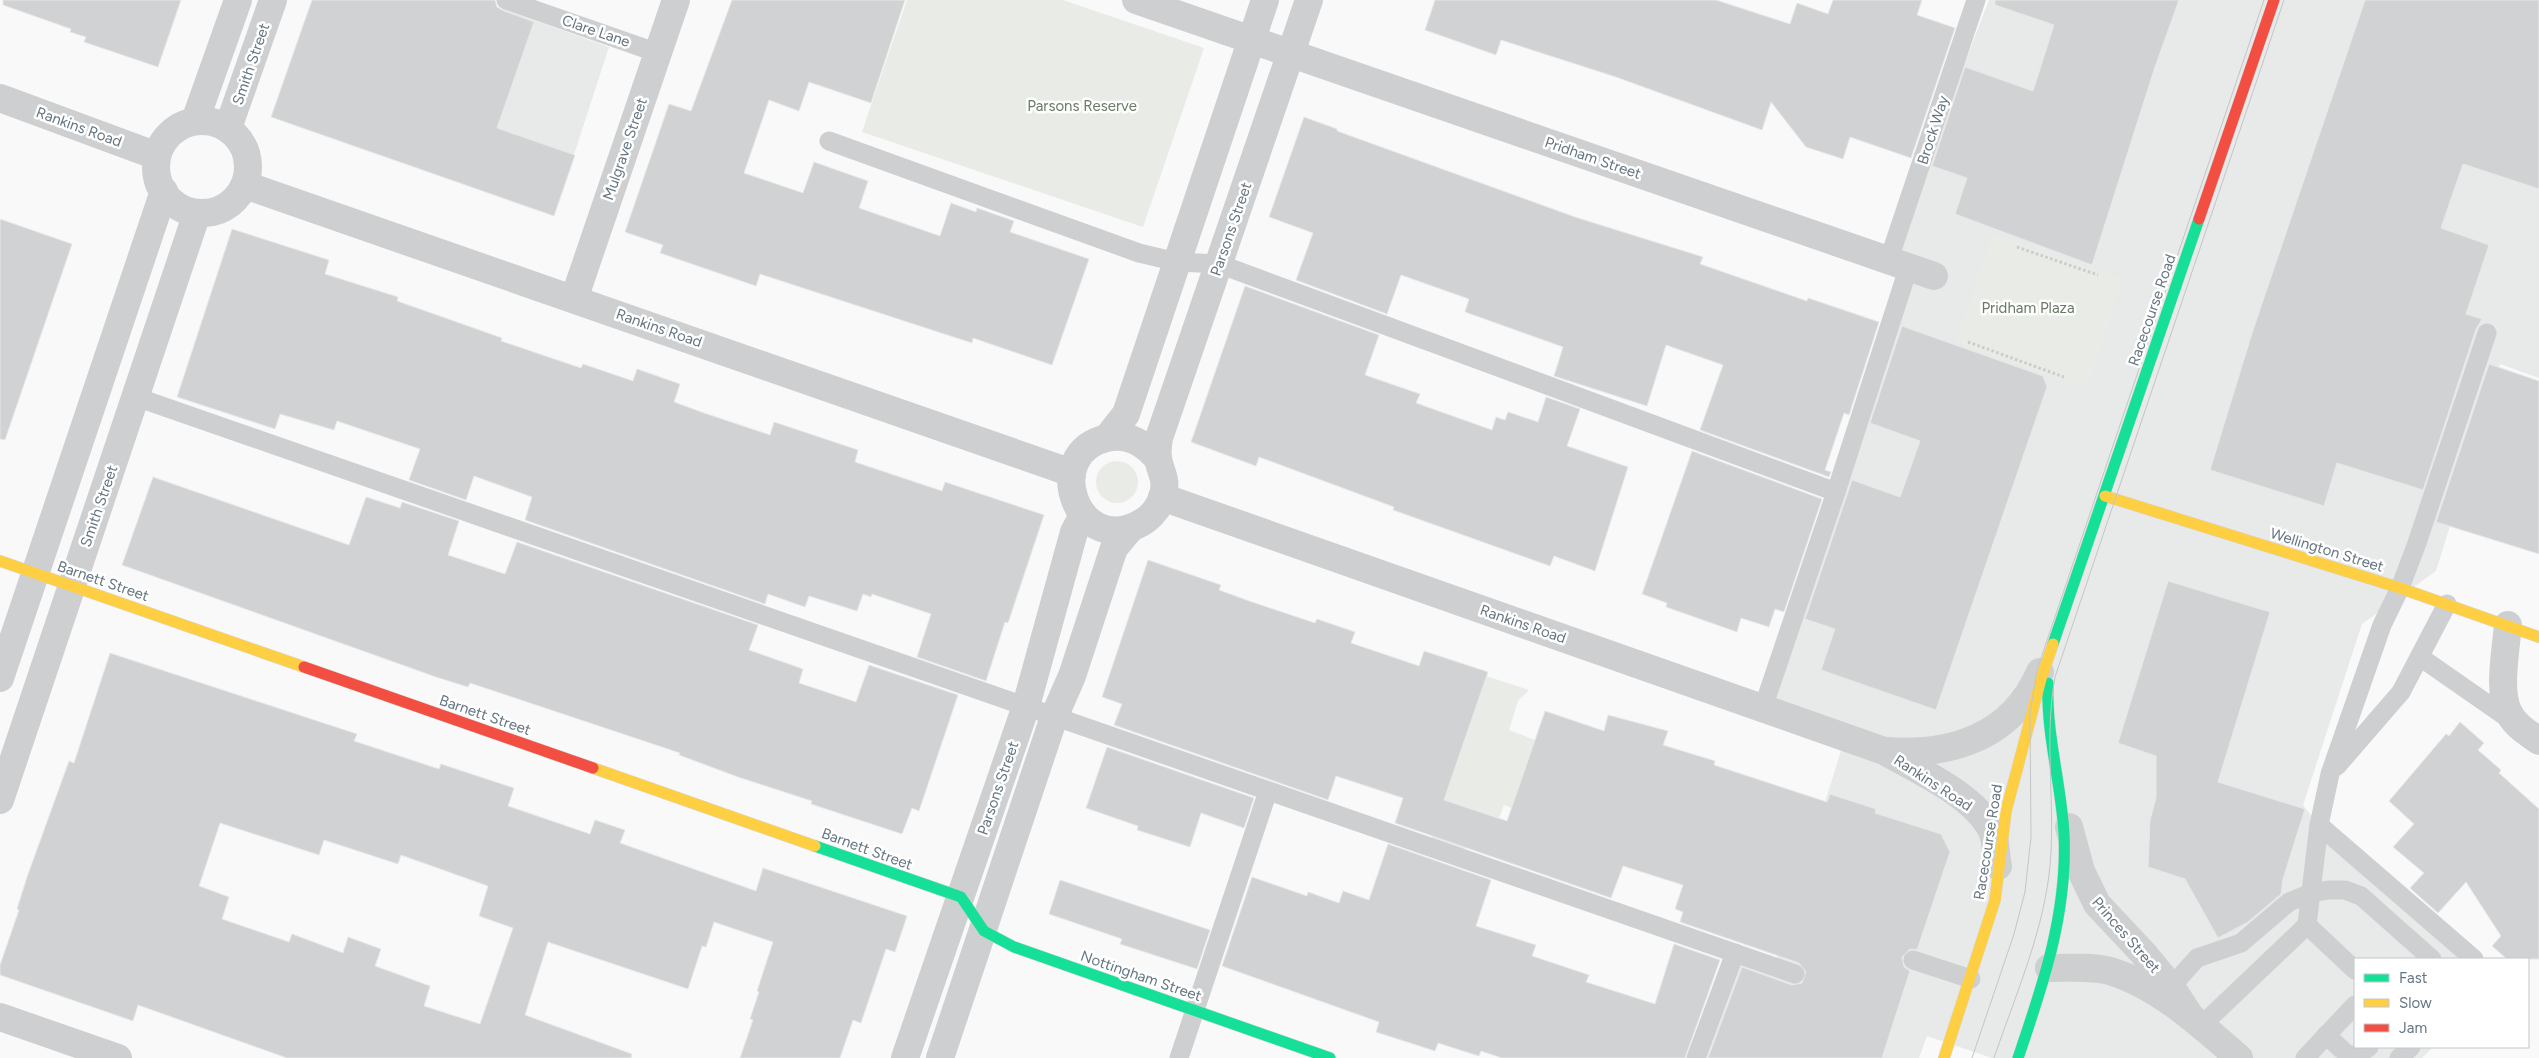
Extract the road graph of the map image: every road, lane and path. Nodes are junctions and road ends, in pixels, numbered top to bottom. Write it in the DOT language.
graph roads {
  1 [pos="238,0"];
  2 [pos="273,0"];
  3 [pos="506,0"];
  4 [pos="676,0"];
  5 [pos="1136,0"];
  6 [pos="1265,0"];
  7 [pos="1309,0"];
  8 [pos="1976,0"];
  9 [pos="2274,0"];
  10 [pos="1251,40"];
  11 [pos="658,53"];
  12 [pos="1291,54"];
  13 [pos="0,98"];
  14 [pos="195,120"];
  15 [pos="228,128"];
  16 [pos="829,141"];
  17 [pos="157,156"];
  18 [pos="245,185"];
  19 [pos="164,191"];
  20 [pos="198,212"];
  21 [pos="2016,246"];
  22 [pos="1177,262"];
  23 [pos="1899,263"];
  24 [pos="1219,264"];
  25 [pos="2098,275"];
  26 [pos="1934,276"];
  27 [pos="574,299"];
  28 [pos="2487,333"];
  29 [pos="1968,342"];
  30 [pos="2064,377"];
  31 [pos="136,397"];
  32 [pos="1108,437"];
  33 [pos="1158,458"];
  34 [pos="1072,472"];
  35 [pos="1836,492"];
  36 [pos="2105,496"];
  37 [pos="1162,497"];
  38 [pos="1082,515"];
  39 [pos="1130,529"];
  40 [pos="0,561"];
  41 [pos="36,573"];
  42 [pos="72,586"];
  43 [pos="2400,588"];
  44 [pos="2447,604"];
  45 [pos="2508,626"];
  46 [pos="2057,629"];
  47 [pos="2539,637"];
  48 [pos="2420,656"];
  49 [pos="0,678"];
  50 [pos="1026,706"];
  51 [pos="1763,708"];
  52 [pos="1054,718"];
  53 [pos="2529,734"];
  54 [pos="1884,751"];
  55 [pos="2330,774"];
  56 [pos="2059,789"];
  57 [pos="1268,791"];
  58 [pos="0,800"];
  59 [pos="2319,825"];
  60 [pos="2000,872"];
  61 [pos="2311,893"];
  62 [pos="961,897"];
  63 [pos="2307,925"];
  64 [pos="984,931"];
  65 [pos="1735,953"];
  66 [pos="2431,958"];
  67 [pos="2473,958"];
  68 [pos="1913,960"];
  69 [pos="2049,968"];
  70 [pos="2354,969"];
  71 [pos="1795,974"];
  72 [pos="1971,979"];
  73 [pos="2166,992"];
  74 [pos="2354,1006"];
  75 [pos="1194,1010"];
  76 [pos="0,1017"];
  77 [pos="2196,1021"];
  78 [pos="2326,1035"];
  79 [pos="2367,1048"];
  80 [pos="2410,1048"];
  81 [pos="107,1056"];
  82 [pos="2349,1057"];
  83 [pos="906,1058"];
  84 [pos="940,1058"];
  85 [pos="1179,1058"];
  86 [pos="1330,1058"];
  87 [pos="1696,1058"];
  88 [pos="1944,1058"];
  89 [pos="2018,1058"];
  90 [pos="2239,1058"];
  91 [pos="2306,1058"];
  92 [pos="2399,1058"];
  1 -- 14 [label="street"];
  2 -- 15 [label="street, Smith Street"];
  3 -- 11 [label="lane, Clare Lane"];
  4 -- 11 [label="street, Mulgrave Street"];
  5 -- 10 [label="street, Pridham Street"];
  6 -- 10 [label="street"];
  7 -- 12 [label="street, Parsons Street"];
  8 -- 23 [label="lane, Brock Way"];
  9 -- 36 [label="main road, Racecourse Road"];
  10 -- 12 [label="street, Pridham Street"];
  10 -- 22 [label="street"];
  11 -- 27 [label="street, Mulgrave Street"];
  12 -- 23 [label="street, Pridham Street"];
  12 -- 24 [label="street, Parsons Street"];
  13 -- 17 [label="street, Rankins Road"];
  14 -- 15 [label="street"];
  14 -- 17 [label="street"];
  15 -- 18 [label="street"];
  16 -- 22 [label="lane"];
  17 -- 19 [label="street"];
  18 -- 20 [label="street"];
  18 -- 27 [label="street, Rankins Road"];
  19 -- 20 [label="street"];
  19 -- 41 [label="street"];
  20 -- 31 [label="street, Smith Street"];
  21 -- 25 [label="path"];
  22 -- 24 [label="lane"];
  22 -- 32 [label="street"];
  23 -- 26 [label="street, Pridham Street"];
  23 -- 35 [label="lane, Brock Way"];
  24 -- 33 [label="street, Parsons Street"];
  24 -- 35 [label="lane"];
  27 -- 34 [label="street, Rankins Road"];
  28 -- 43 [label="lane"];
  29 -- 30 [label="path"];
  31 -- 42 [label="street, Smith Street"];
  31 -- 50 [label="lane"];
  32 -- 33 [label="street"];
  32 -- 34 [label="street"];
  33 -- 37 [label="street"];
  34 -- 38 [label="street"];
  35 -- 51 [label="lane, Brock Way"];
  36 -- 43 [label="main road, Wellington Street"];
  36 -- 46 [label="main road, Racecourse Road"];
  37 -- 39 [label="street"];
  37 -- 51 [label="street, Rankins Road"];
  38 -- 39 [label="street"];
  38 -- 50 [label="street, Parsons Street"];
  39 -- 52 [label="street, Parsons Street"];
  40 -- 41 [label="main road, Barnett Street"];
  41 -- 42 [label="main road, Barnett Street"];
  41 -- 49 [label="street"];
  42 -- 58 [label="street, Smith Street"];
  42 -- 62 [label="main road, Barnett Street"];
  43 -- 44 [label="main road, Wellington Street"];
  43 -- 55 [label="lane"];
  44 -- 45 [label="main road, Wellington Street"];
  44 -- 48 [label="lane"];
  45 -- 47 [label="main road, Wellington Street"];
  45 -- 53 [label="street"];
  46 -- 54 [label="street, Rankins Road"];
  46 -- 56 [label="main road, Racecourse Road"];
  46 -- 60 [label="main road, Racecourse Road"];
  48 -- 53 [label="lane"];
  48 -- 55 [label="lane"];
  50 -- 52 [label="lane"];
  50 -- 62 [label="street, Parsons Street"];
  51 -- 54 [label="street, Rankins Road"];
  52 -- 57 [label="lane"];
  52 -- 64 [label="street, Parsons Street"];
  54 -- 60 [label="street, Rankins Road"];
  55 -- 59 [label="lane"];
  56 -- 69 [label="main road, Racecourse Road"];
  56 -- 73 [label="street, Princes Street"];
  57 -- 65 [label="lane"];
  57 -- 75 [label="lane"];
  59 -- 61 [label="lane"];
  59 -- 67 [label="lane"];
  60 -- 72 [label="main road, Racecourse Road"];
  61 -- 63 [label="lane"];
  61 -- 66 [label="lane"];
  61 -- 73 [label="lane"];
  62 -- 64 [label="main road, Nottingham Street"];
  62 -- 83 [label="street, Parsons Street"];
  63 -- 70 [label="lane"];
  63 -- 77 [label="lane"];
  64 -- 75 [label="main road, Nottingham Street"];
  64 -- 84 [label="street, Parsons Street"];
  65 -- 71 [label="lane"];
  65 -- 87 [label="lane"];
  68 -- 72 [label="lane"];
  69 -- 73 [label="street, Princes Street"];
  69 -- 89 [label="main road, Racecourse Road"];
  72 -- 88 [label="main road, Racecourse Road"];
  73 -- 77 [label="street, Princes Street"];
  74 -- 78 [label="lane"];
  75 -- 85 [label="lane"];
  75 -- 86 [label="main road, Nottingham Street"];
  76 -- 81 [label="street"];
  77 -- 90 [label="street, Princes Street"];
  78 -- 82 [label="lane"];
  78 -- 91 [label="lane"];
  79 -- 82 [label="lane"];
  80 -- 92 [label="lane"];
}
